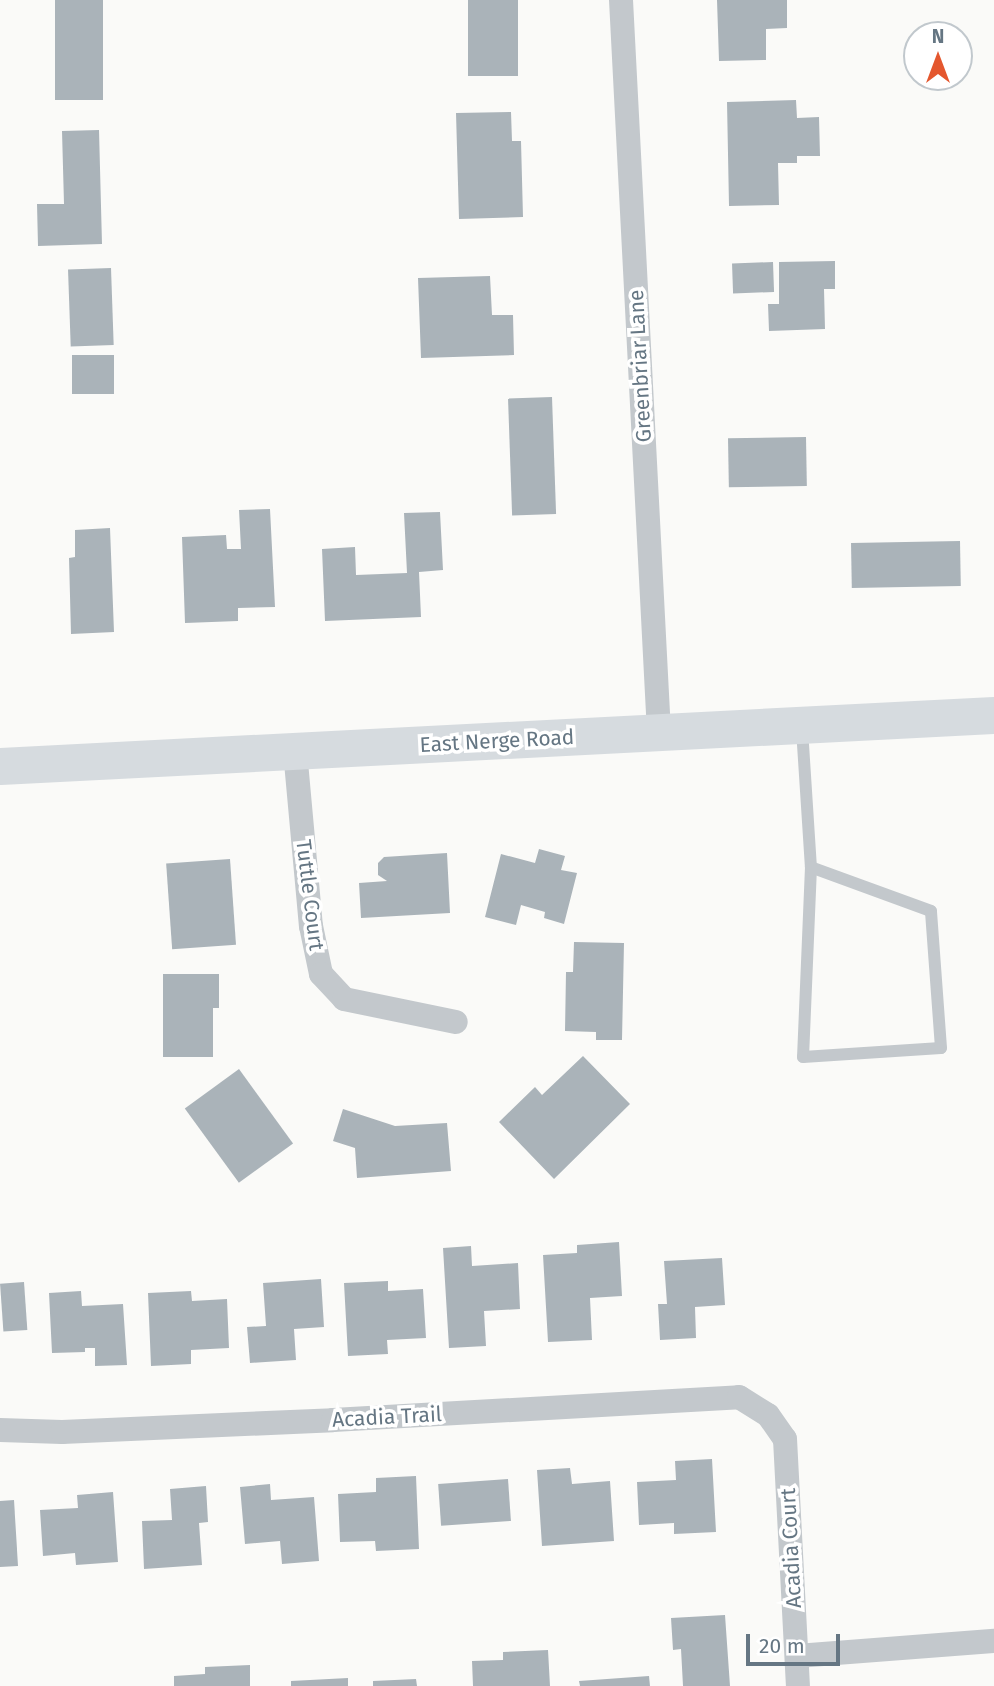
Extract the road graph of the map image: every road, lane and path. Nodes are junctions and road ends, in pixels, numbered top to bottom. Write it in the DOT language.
graph roads {
  1 [pos="621,0"];
  2 [pos="994,715"];
  3 [pos="802,725"];
  4 [pos="659,732"];
  5 [pos="295,751"];
  6 [pos="0,766"];
  7 [pos="811,867"];
  8 [pos="456,1023"];
  9 [pos="768,1415"];
  10 [pos="0,1430"];
  11 [pos="994,1641"];
  12 [pos="797,1656"];
  13 [pos="798,1686"];
  1 -- 4 [label="street, Greenbriar Lane"];
  2 -- 3 [label="main road, East Nerge Road"];
  3 -- 4 [label="main road, East Nerge Road"];
  3 -- 7 [label="lane"];
  4 -- 5 [label="main road, East Nerge Road"];
  5 -- 6 [label="main road, East Nerge Road"];
  5 -- 8 [label="street, Tuttle Court"];
  7 -- 7 [label="lane"];
  9 -- 10 [label="street, Acadia Trail"];
  9 -- 12 [label="street, Acadia Court"];
  11 -- 12 [label="street"];
  12 -- 13 [label="street, Acadia Court"];
}
